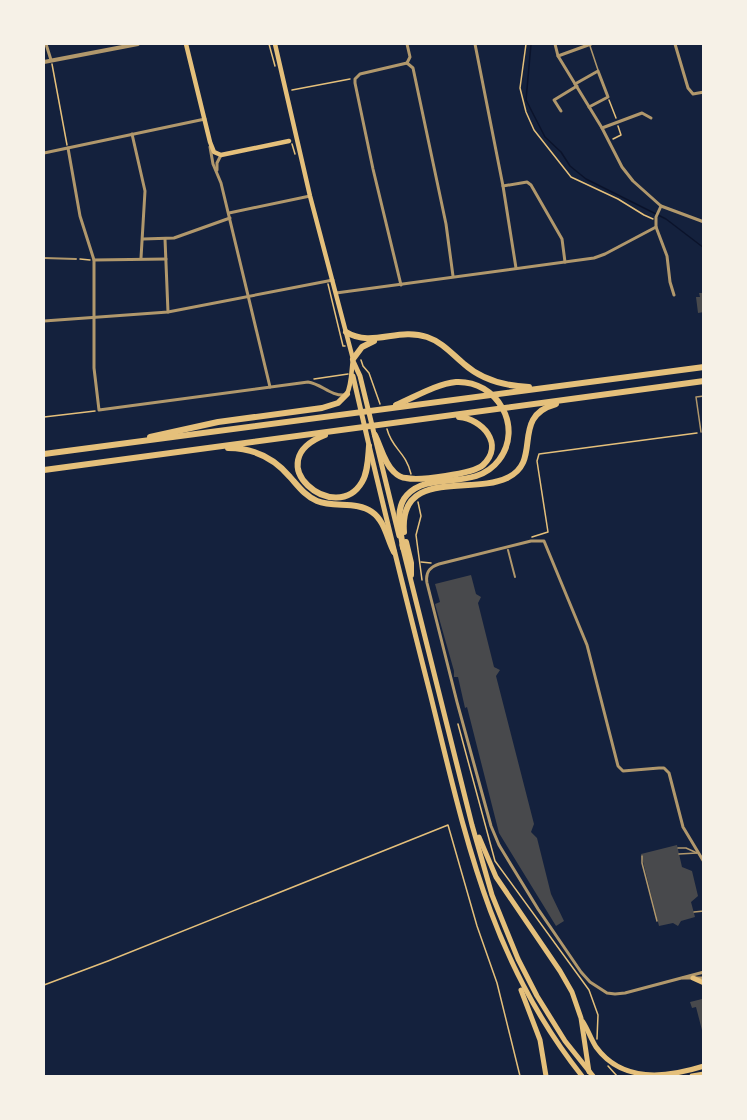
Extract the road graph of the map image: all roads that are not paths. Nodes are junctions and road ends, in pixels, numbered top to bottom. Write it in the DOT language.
graph roads {
  1 [pos="46,44"];
  2 [pos="138,44"];
  3 [pos="186,44"];
  4 [pos="275,44"];
  5 [pos="407,44"];
  6 [pos="474,44"];
  7 [pos="555,44"];
  8 [pos="590,44"];
  9 [pos="675,44"];
  10 [pos="558,56"];
  11 [pos="51,60"];
  12 [pos="44,62"];
  13 [pos="407,63"];
  14 [pos="598,71"];
  15 [pos="576,85"];
  16 [pos="704,92"];
  17 [pos="589,107"];
  18 [pos="561,111"];
  19 [pos="651,117"];
  20 [pos="205,119"];
  21 [pos="602,128"];
  22 [pos="132,134"];
  23 [pos="296,134"];
  24 [pos="289,141"];
  25 [pos="210,142"];
  26 [pos="299,147"];
  27 [pos="68,148"];
  28 [pos="44,153"];
  29 [pos="221,155"];
  30 [pos="218,172"];
  31 [pos="503,186"];
  32 [pos="310,196"];
  33 [pos="661,206"];
  34 [pos="228,213"];
  35 [pos="230,218"];
  36 [pos="704,222"];
  37 [pos="656,226"];
  38 [pos="143,238"];
  39 [pos="165,239"];
  40 [pos="44,258"];
  41 [pos="141,258"];
  42 [pos="76,259"];
  43 [pos="166,259"];
  44 [pos="92,260"];
  45 [pos="565,261"];
  46 [pos="516,268"];
  47 [pos="453,277"];
  48 [pos="333,280"];
  49 [pos="401,285"];
  50 [pos="336,294"];
  51 [pos="674,295"];
  52 [pos="248,298"];
  53 [pos="168,312"];
  54 [pos="94,318"];
  55 [pos="44,321"];
  56 [pos="346,332"];
  57 [pos="383,337"];
  58 [pos="353,360"];
  59 [pos="704,367"];
  60 [pos="351,375"];
  61 [pos="704,381"];
  62 [pos="270,387"];
  63 [pos="547,387"];
  64 [pos="347,394"];
  65 [pos="589,396"];
  66 [pos="704,396"];
  67 [pos="386,409"];
  68 [pos="443,416"];
  69 [pos="347,429"];
  70 [pos="701,432"];
  71 [pos="375,435"];
  72 [pos="126,443"];
  73 [pos="369,446"];
  74 [pos="207,448"];
  75 [pos="44,454"];
  76 [pos="44,470"];
  77 [pos="403,548"];
  78 [pos="508,550"];
  79 [pos="394,552"];
  80 [pos="411,575"];
  81 [pos="515,577"];
  82 [pos="472,825"];
  83 [pos="678,848"];
  84 [pos="698,853"];
  85 [pos="679,854"];
  86 [pos="642,856"];
  87 [pos="704,862"];
  88 [pos="704,911"];
  89 [pos="694,912"];
  90 [pos="657,921"];
  91 [pos="511,963"];
  92 [pos="704,972"];
  93 [pos="683,978"];
  94 [pos="693,978"];
  95 [pos="704,978"];
  96 [pos="704,983"];
  97 [pos="581,1018"];
  98 [pos="704,1066"];
  99 [pos="678,1072"];
  100 [pos="704,1074"];
  101 [pos="546,1077"];
  102 [pos="582,1077"];
  103 [pos="591,1077"];
  104 [pos="670,1077"];
  105 [pos="692,1077"];
  1 -- 11 [label="street"];
  2 -- 11 [label="street"];
  3 -- 20 [label="main road"];
  4 -- 23 [label="main road"];
  5 -- 13 [label="street"];
  6 -- 31 [label="street"];
  7 -- 10 [label="street"];
  8 -- 10 [label="street"];
  8 -- 14 [label="lane"];
  9 -- 16 [label="street"];
  10 -- 15 [label="street"];
  11 -- 12 [label="street"];
  13 -- 47 [label="street"];
  13 -- 49 [label="street"];
  14 -- 15 [label="street"];
  14 -- 17 [label="street"];
  15 -- 17 [label="street"];
  15 -- 18 [label="street"];
  17 -- 21 [label="street"];
  19 -- 21 [label="street"];
  20 -- 22 [label="street"];
  20 -- 25 [label="main road"];
  21 -- 33 [label="street"];
  22 -- 27 [label="street"];
  22 -- 38 [label="street"];
  23 -- 24 [label="main road"];
  23 -- 26 [label="main road"];
  24 -- 26 [label="main road"];
  24 -- 29 [label="main road"];
  25 -- 29 [label="main road"];
  25 -- 30 [label="street"];
  26 -- 32 [label="main road"];
  27 -- 28 [label="street"];
  27 -- 44 [label="street"];
  29 -- 30 [label="street"];
  30 -- 34 [label="street"];
  31 -- 45 [label="street"];
  31 -- 46 [label="street"];
  32 -- 34 [label="street"];
  32 -- 48 [label="main road"];
  33 -- 36 [label="street"];
  33 -- 37 [label="street"];
  34 -- 35 [label="street"];
  35 -- 39 [label="street"];
  35 -- 52 [label="street"];
  37 -- 45 [label="street"];
  37 -- 51 [label="street"];
  38 -- 39 [label="street"];
  38 -- 41 [label="street"];
  39 -- 43 [label="street"];
  40 -- 42 [label="street"];
  41 -- 43 [label="street"];
  41 -- 44 [label="street"];
  43 -- 53 [label="street"];
  44 -- 54 [label="street"];
  45 -- 46 [label="street"];
  46 -- 47 [label="street"];
  47 -- 49 [label="street"];
  48 -- 50 [label="main road"];
  48 -- 52 [label="street"];
  49 -- 50 [label="street"];
  50 -- 56 [label="main road"];
  52 -- 53 [label="street"];
  52 -- 62 [label="street"];
  53 -- 54 [label="street"];
  54 -- 55 [label="street"];
  54 -- 62 [label="street"];
  56 -- 57 [label="highway"];
  56 -- 58 [label="main road"];
  57 -- 58 [label="highway"];
  57 -- 63 [label="highway"];
  58 -- 60 [label="main road"];
  58 -- 71 [label="highway"];
  59 -- 63 [label="highway"];
  60 -- 64 [label="main road"];
  60 -- 73 [label="highway"];
  61 -- 65 [label="highway"];
  62 -- 64 [label="street"];
  63 -- 67 [label="highway"];
  64 -- 72 [label="highway"];
  65 -- 68 [label="highway"];
  65 -- 80 [label="highway"];
  66 -- 70 [label="lane"];
  67 -- 72 [label="highway"];
  67 -- 77 [label="highway"];
  68 -- 69 [label="highway"];
  68 -- 71 [label="highway"];
  69 -- 73 [label="highway"];
  69 -- 74 [label="highway"];
  71 -- 77 [label="highway"];
  72 -- 75 [label="highway"];
  73 -- 79 [label="highway"];
  74 -- 76 [label="highway"];
  74 -- 79 [label="highway"];
  77 -- 80 [label="highway"];
  78 -- 81 [label="street"];
  79 -- 91 [label="highway"];
  80 -- 82 [label="highway"];
  82 -- 97 [label="highway"];
  82 -- 103 [label="highway"];
  83 -- 84 [label="lane"];
  84 -- 85 [label="lane"];
  84 -- 87 [label="street"];
  84 -- 93 [label="street"];
  86 -- 90 [label="lane"];
  88 -- 89 [label="lane"];
  91 -- 101 [label="highway"];
  91 -- 102 [label="highway"];
  92 -- 93 [label="street"];
  93 -- 94 [label="street"];
  94 -- 95 [label="street"];
  94 -- 96 [label="highway"];
  97 -- 99 [label="highway"];
  97 -- 103 [label="highway"];
  98 -- 99 [label="highway"];
  99 -- 104 [label="highway"];
  100 -- 105 [label="highway"];
}
